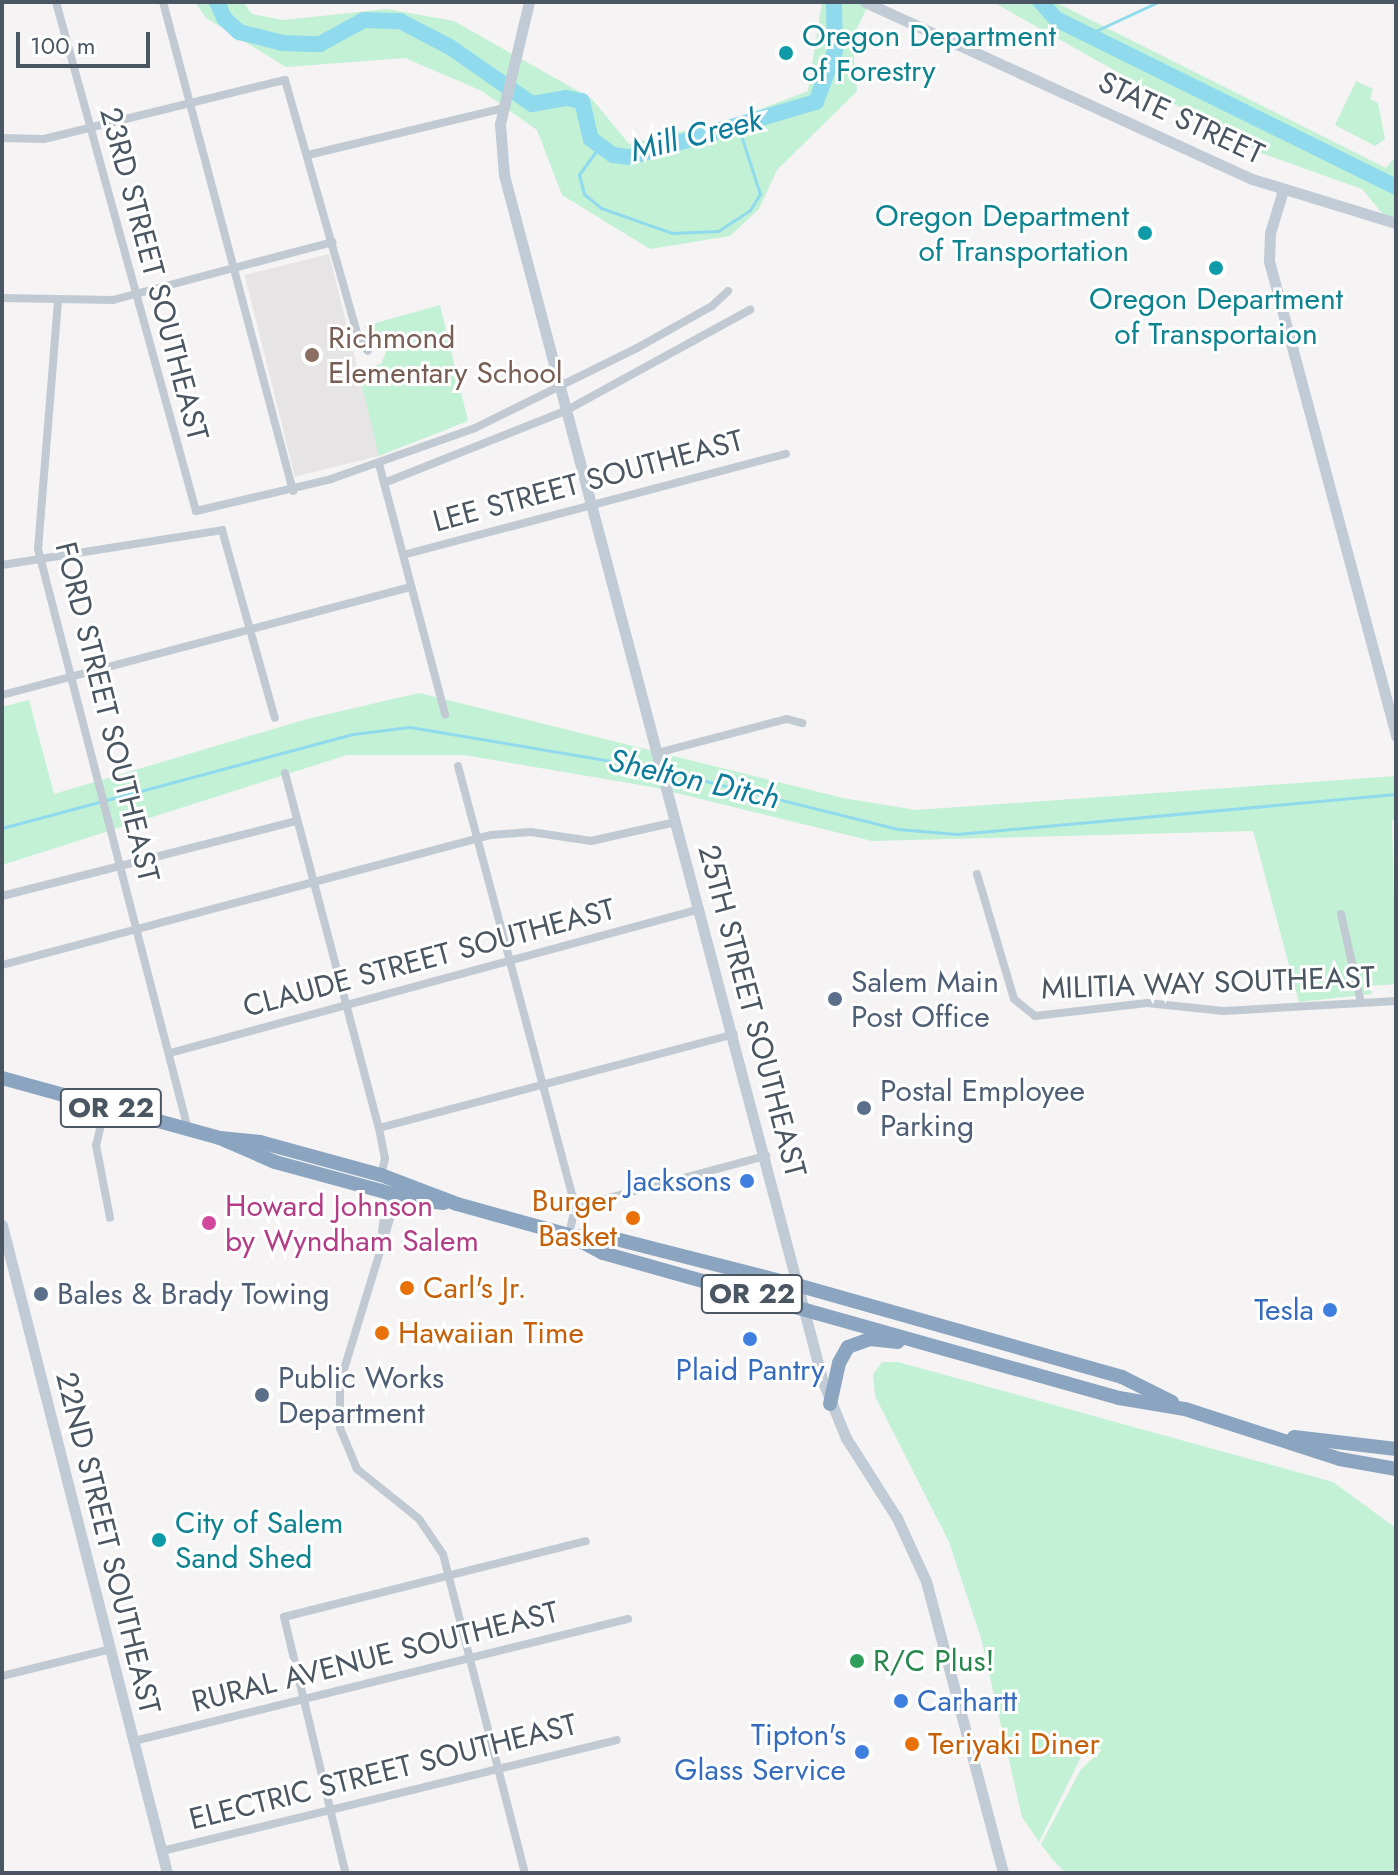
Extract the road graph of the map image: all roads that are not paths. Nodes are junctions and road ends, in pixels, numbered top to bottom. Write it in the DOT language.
graph roads {
  1 [pos="56,2"];
  2 [pos="163,2"];
  3 [pos="529,2"];
  4 [pos="865,2"];
  5 [pos="190,102"];
  6 [pos="504,108"];
  7 [pos="88,128"];
  8 [pos="2,138"];
  9 [pos="308,155"];
  10 [pos="1283,190"];
  11 [pos="1394,222"];
  12 [pos="332,242"];
  13 [pos="234,268"];
  14 [pos="728,291"];
  15 [pos="133,294"];
  16 [pos="2,298"];
  17 [pos="58,301"];
  18 [pos="750,310"];
  19 [pos="368,351"];
  20 [pos="561,389"];
  21 [pos="567,410"];
  22 [pos="786,454"];
  23 [pos="379,464"];
  24 [pos="384,483"];
  25 [pos="293,491"];
  26 [pos="592,505"];
  27 [pos="403,555"];
  28 [pos="40,557"];
  29 [pos="2,565"];
  30 [pos="411,587"];
  31 [pos="249,631"];
  32 [pos="72,677"];
  33 [pos="2,695"];
  34 [pos="445,714"];
  35 [pos="275,718"];
  36 [pos="802,723"];
  37 [pos="1396,736"];
  38 [pos="657,753"];
  39 [pos="458,766"];
  40 [pos="285,773"];
  41 [pos="297,821"];
  42 [pos="676,822"];
  43 [pos="476,839"];
  44 [pos="120,866"];
  45 [pos="977,874"];
  46 [pos="314,881"];
  47 [pos="2,896"];
  48 [pos="700,909"];
  49 [pos="1341,914"];
  50 [pos="137,929"];
  51 [pos="509,962"];
  52 [pos="2,965"];
  53 [pos="1396,1001"];
  54 [pos="1361,1003"];
  55 [pos="347,1006"];
  56 [pos="734,1034"];
  57 [pos="170,1053"];
  58 [pos="2,1078"];
  59 [pos="542,1085"];
  60 [pos="105,1107"];
  61 [pos="379,1128"];
  62 [pos="188,1129"];
  63 [pos="220,1138"];
  64 [pos="766,1156"];
  65 [pos="381,1175"];
  66 [pos="336,1178"];
  67 [pos="392,1194"];
  68 [pos="457,1204"];
  69 [pos="575,1207"];
  70 [pos="110,1218"];
  71 [pos="2,1225"];
  72 [pos="569,1235"];
  73 [pos="797,1285"];
  74 [pos="804,1309"];
  75 [pos="938,1347"];
  76 [pos="830,1404"];
  77 [pos="1185,1409"];
  78 [pos="1273,1435"];
  79 [pos="1396,1449"];
  80 [pos="1396,1469"];
  81 [pos="586,1541"];
  82 [pos="449,1575"];
  83 [pos="628,1619"];
  84 [pos="111,1649"];
  85 [pos="470,1659"];
  86 [pos="2,1676"];
  87 [pos="301,1700"];
  88 [pos="617,1740"];
  89 [pos="134,1741"];
  90 [pos="498,1769"];
  91 [pos="329,1811"];
  92 [pos="162,1851"];
  93 [pos="345,1871"];
  94 [pos="167,1873"];
  95 [pos="525,1873"];
  96 [pos="1003,1873"];
  1 -- 7 [label="street, 23RD STREET SOUTHEAST"];
  2 -- 5 [label="street"];
  3 -- 6 [label="street, 25TH STREET SOUTHEAST"];
  4 -- 10 [label="street, STATE STREET"];
  5 -- 7 [label="street"];
  5 -- 9 [label="street"];
  5 -- 13 [label="street"];
  6 -- 9 [label="street"];
  6 -- 20 [label="street, 25TH STREET SOUTHEAST"];
  7 -- 8 [label="street"];
  7 -- 15 [label="street, 23RD STREET SOUTHEAST"];
  9 -- 12 [label="street"];
  10 -- 11 [label="street, STATE STREET"];
  10 -- 37 [label="street"];
  12 -- 13 [label="street"];
  12 -- 19 [label="street"];
  13 -- 15 [label="street"];
  13 -- 25 [label="street"];
  14 -- 20 [label="street"];
  15 -- 17 [label="street"];
  15 -- 25 [label="street, 23RD STREET SOUTHEAST"];
  16 -- 17 [label="street"];
  17 -- 28 [label="street, FORD STREET SOUTHEAST"];
  18 -- 21 [label="street"];
  20 -- 21 [label="street, 25TH STREET SOUTHEAST"];
  20 -- 23 [label="street"];
  21 -- 24 [label="street"];
  21 -- 26 [label="street, 25TH STREET SOUTHEAST"];
  22 -- 26 [label="street, LEE STREET SOUTHEAST"];
  23 -- 24 [label="street"];
  23 -- 25 [label="street"];
  24 -- 27 [label="street"];
  26 -- 27 [label="street, LEE STREET SOUTHEAST"];
  26 -- 38 [label="street, 25TH STREET SOUTHEAST"];
  27 -- 30 [label="street"];
  28 -- 29 [label="street"];
  28 -- 31 [label="street"];
  28 -- 32 [label="street, FORD STREET SOUTHEAST"];
  30 -- 31 [label="street"];
  30 -- 34 [label="street"];
  31 -- 32 [label="street"];
  31 -- 35 [label="street"];
  32 -- 33 [label="street"];
  32 -- 44 [label="street, FORD STREET SOUTHEAST"];
  36 -- 38 [label="street"];
  38 -- 42 [label="street, 25TH STREET SOUTHEAST"];
  39 -- 43 [label="street"];
  40 -- 41 [label="street"];
  41 -- 44 [label="street"];
  41 -- 46 [label="street"];
  42 -- 43 [label="street"];
  42 -- 48 [label="street, 25TH STREET SOUTHEAST"];
  43 -- 46 [label="street"];
  43 -- 51 [label="street"];
  44 -- 47 [label="street"];
  44 -- 50 [label="street, FORD STREET SOUTHEAST"];
  45 -- 54 [label="street, MILITIA WAY SOUTHEAST"];
  46 -- 50 [label="street"];
  46 -- 55 [label="street"];
  48 -- 51 [label="street, CLAUDE STREET SOUTHEAST"];
  48 -- 56 [label="street, 25TH STREET SOUTHEAST"];
  49 -- 54 [label="street"];
  50 -- 52 [label="street"];
  50 -- 57 [label="street, FORD STREET SOUTHEAST"];
  51 -- 55 [label="street, CLAUDE STREET SOUTHEAST"];
  51 -- 59 [label="street"];
  53 -- 54 [label="street, MILITIA WAY SOUTHEAST"];
  55 -- 57 [label="street, CLAUDE STREET SOUTHEAST"];
  55 -- 61 [label="street"];
  56 -- 59 [label="street"];
  56 -- 64 [label="street, 25TH STREET SOUTHEAST"];
  57 -- 62 [label="street, FORD STREET SOUTHEAST"];
  58 -- 60 [label="highway, OR 22"];
  59 -- 61 [label="street"];
  59 -- 69 [label="street"];
  60 -- 62 [label="highway, OR 22"];
  60 -- 70 [label="street"];
  61 -- 65 [label="street"];
  62 -- 63 [label="highway, OR 22"];
  63 -- 65 [label="highway, OR 22"];
  63 -- 66 [label="highway, OR 22"];
  64 -- 69 [label="street"];
  64 -- 73 [label="street, 25TH STREET SOUTHEAST"];
  65 -- 66 [label="highway"];
  65 -- 68 [label="highway, OR 22"];
  66 -- 67 [label="highway, OR 22"];
  67 -- 68 [label="highway, OR 22"];
  67 -- 82 [label="street"];
  68 -- 72 [label="highway, OR 22"];
  69 -- 72 [label="street"];
  71 -- 84 [label="street, 22ND STREET SOUTHEAST"];
  72 -- 73 [label="highway, OR 22"];
  72 -- 74 [label="highway, OR 22"];
  73 -- 74 [label="street, 25TH STREET SOUTHEAST"];
  73 -- 77 [label="highway, OR 22"];
  74 -- 75 [label="highway, OR 22"];
  74 -- 76 [label="street, 25TH STREET SOUTHEAST"];
  75 -- 76 [label="highway"];
  75 -- 77 [label="highway, OR 22"];
  76 -- 96 [label="street, 25TH STREET SOUTHEAST"];
  77 -- 78 [label="highway, OR 22"];
  78 -- 79 [label="highway, OR 22"];
  78 -- 80 [label="highway, OR 22"];
  81 -- 82 [label="street"];
  82 -- 85 [label="street"];
  82 -- 87 [label="street"];
  83 -- 85 [label="street, RURAL AVENUE SOUTHEAST"];
  84 -- 86 [label="street"];
  84 -- 89 [label="street, 22ND STREET SOUTHEAST"];
  85 -- 87 [label="street, RURAL AVENUE SOUTHEAST"];
  85 -- 90 [label="street"];
  87 -- 89 [label="street, RURAL AVENUE SOUTHEAST"];
  87 -- 91 [label="street"];
  88 -- 90 [label="street, ELECTRIC STREET SOUTHEAST"];
  89 -- 92 [label="street, 22ND STREET SOUTHEAST"];
  90 -- 91 [label="street, ELECTRIC STREET SOUTHEAST"];
  90 -- 95 [label="street"];
  91 -- 92 [label="street, ELECTRIC STREET SOUTHEAST"];
  91 -- 93 [label="street"];
  92 -- 94 [label="street, 22ND STREET SOUTHEAST"];
}
